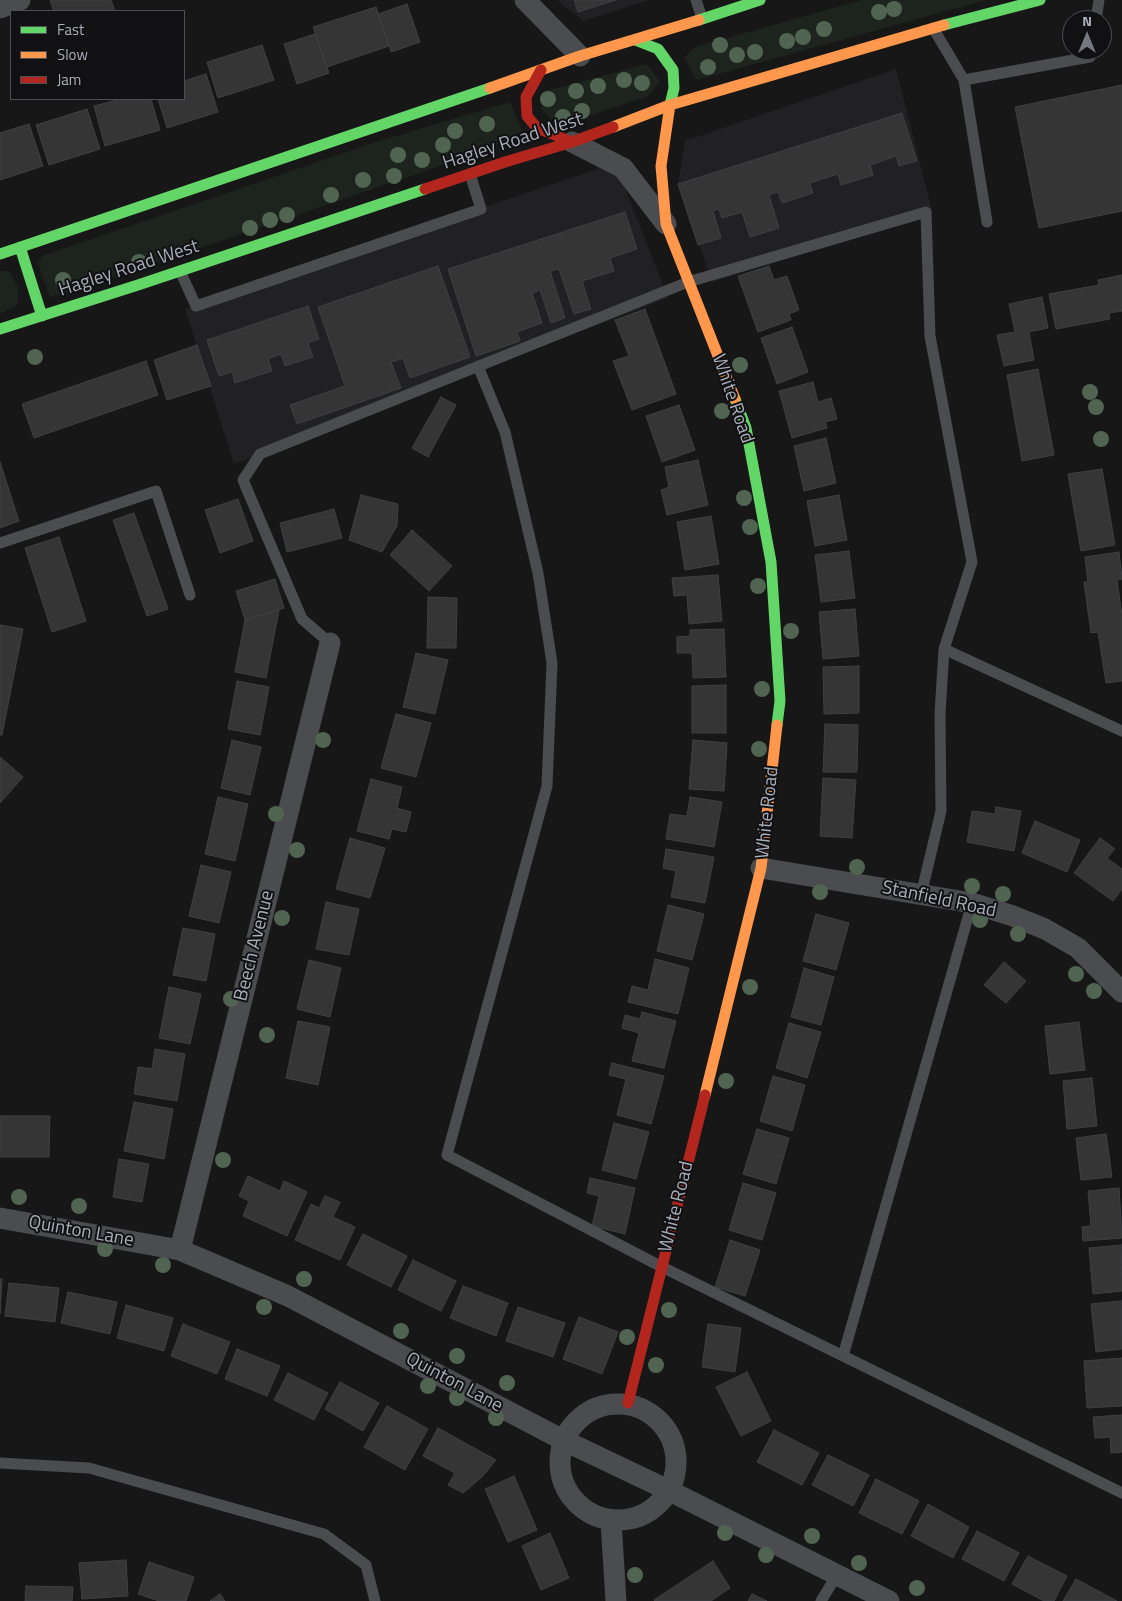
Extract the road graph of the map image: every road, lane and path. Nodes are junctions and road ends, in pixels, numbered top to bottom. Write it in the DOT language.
graph roads {
  1 [pos="20,0"];
  2 [pos="525,0"];
  3 [pos="696,0"];
  4 [pos="760,0"];
  5 [pos="1040,0"];
  6 [pos="0,8"];
  7 [pos="702,18"];
  8 [pos="933,28"];
  9 [pos="635,40"];
  10 [pos="580,56"];
  11 [pos="1074,60"];
  12 [pos="541,70"];
  13 [pos="964,80"];
  14 [pos="670,105"];
  15 [pos="572,142"];
  16 [pos="470,174"];
  17 [pos="986,222"];
  18 [pos="666,224"];
  19 [pos="20,246"];
  20 [pos="0,254"];
  21 [pos="180,272"];
  22 [pos="688,282"];
  23 [pos="42,316"];
  24 [pos="0,329"];
  25 [pos="478,366"];
  26 [pos="0,543"];
  27 [pos="190,595"];
  28 [pos="330,643"];
  29 [pos="944,649"];
  30 [pos="1122,731"];
  31 [pos="762,868"];
  32 [pos="921,895"];
  33 [pos="972,903"];
  34 [pos="1122,992"];
  35 [pos="0,1218"];
  36 [pos="180,1250"];
  37 [pos="662,1267"];
  38 [pos="843,1356"];
  39 [pos="628,1403"];
  40 [pos="563,1440"];
  41 [pos="0,1463"];
  42 [pos="670,1491"];
  43 [pos="1122,1493"];
  44 [pos="611,1521"];
  45 [pos="837,1574"];
  46 [pos="375,1601"];
  47 [pos="616,1601"];
  48 [pos="821,1601"];
  49 [pos="889,1601"];
  1 -- 6 [label="street"];
  2 -- 10 [label="street"];
  3 -- 7 [label="lane"];
  4 -- 7 [label="main road"];
  5 -- 8 [label="main road, Hagley Road West"];
  7 -- 9 [label="main road"];
  8 -- 13 [label="lane"];
  8 -- 14 [label="main road, Hagley Road West"];
  9 -- 10 [label="main road"];
  9 -- 14 [label="main road, White Road"];
  10 -- 12 [label="main road"];
  11 -- 13 [label="lane"];
  12 -- 15 [label="main road"];
  12 -- 19 [label="main road"];
  13 -- 17 [label="lane"];
  14 -- 15 [label="main road, Hagley Road West"];
  14 -- 18 [label="main road, White Road"];
  15 -- 16 [label="main road, Hagley Road West"];
  15 -- 18 [label="street, White Road"];
  16 -- 21 [label="main road, Hagley Road West"];
  16 -- 21 [label="lane"];
  18 -- 22 [label="main road, White Road"];
  19 -- 20 [label="main road"];
  19 -- 23 [label="main road"];
  21 -- 23 [label="main road, Hagley Road West"];
  22 -- 25 [label="lane"];
  22 -- 29 [label="lane"];
  22 -- 31 [label="main road, White Road"];
  23 -- 24 [label="main road, Hagley Road West"];
  25 -- 28 [label="lane"];
  25 -- 37 [label="lane"];
  26 -- 27 [label="lane"];
  28 -- 36 [label="street, Beech Avenue"];
  29 -- 30 [label="lane"];
  29 -- 32 [label="lane"];
  31 -- 32 [label="street, Stanfield Road"];
  31 -- 37 [label="main road, White Road"];
  32 -- 33 [label="street, Stanfield Road"];
  33 -- 34 [label="street, Stanfield Road"];
  33 -- 38 [label="lane"];
  35 -- 36 [label="street, Quinton Lane"];
  36 -- 40 [label="street, Quinton Lane"];
  37 -- 38 [label="lane"];
  37 -- 39 [label="main road, White Road"];
  38 -- 43 [label="lane"];
  39 -- 40 [label="street"];
  39 -- 42 [label="street"];
  40 -- 42 [label="street, Quinton Lane"];
  40 -- 44 [label="street"];
  41 -- 46 [label="lane"];
  42 -- 44 [label="street"];
  42 -- 45 [label="street, Quinton Lane"];
  44 -- 47 [label="street"];
  45 -- 48 [label="lane"];
  45 -- 49 [label="street, Quinton Lane"];
}
